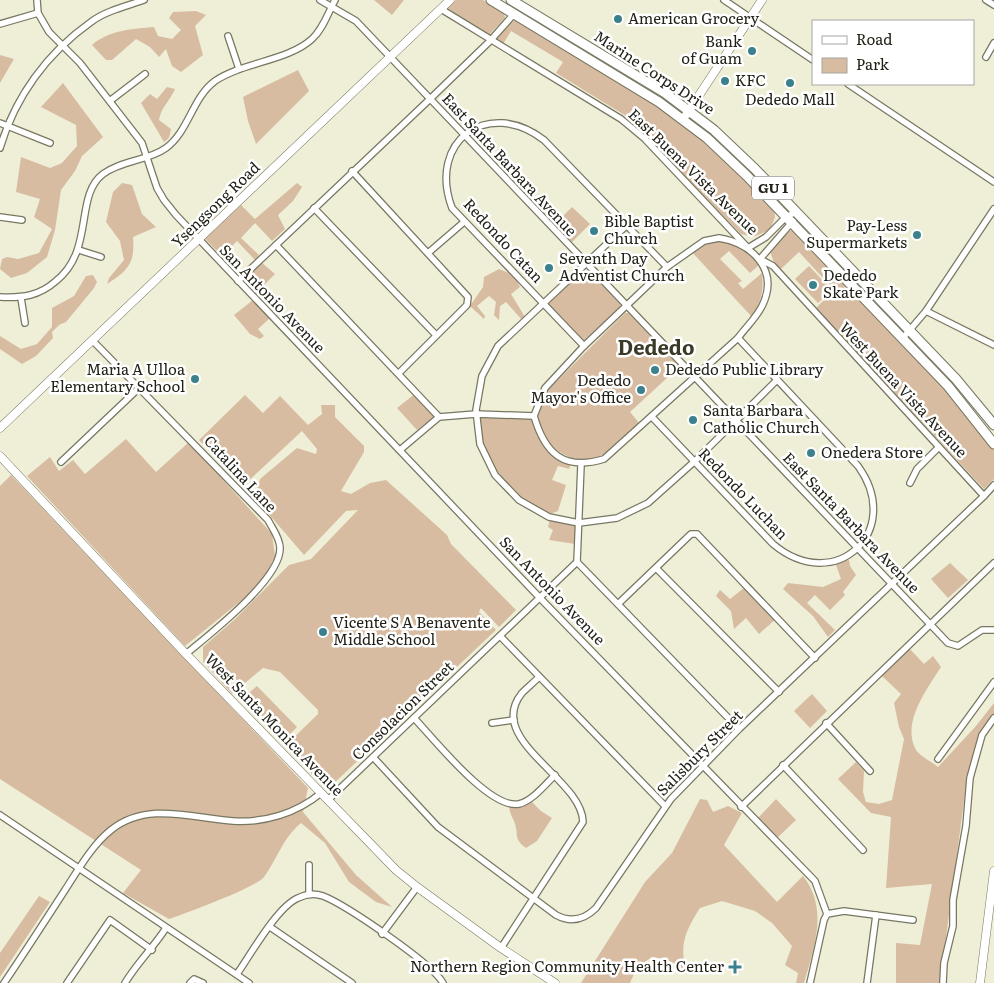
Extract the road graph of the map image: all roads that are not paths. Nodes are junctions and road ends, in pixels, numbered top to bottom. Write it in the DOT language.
graph roads {
  1 [pos="37,0"];
  2 [pos="144,0"];
  3 [pos="320,0"];
  4 [pos="335,0"];
  5 [pos="450,0"];
  6 [pos="491,0"];
  7 [pos="511,0"];
  8 [pos="724,0"];
  9 [pos="762,0"];
  10 [pos="986,0"];
  11 [pos="332,6"];
  12 [pos="994,6"];
  13 [pos="441,9"];
  14 [pos="38,13"];
  15 [pos="514,14"];
  16 [pos="750,18"];
  17 [pos="0,24"];
  18 [pos="228,36"];
  19 [pos="490,40"];
  20 [pos="994,43"];
  21 [pos="63,47"];
  22 [pos="986,56"];
  23 [pos="391,58"];
  24 [pos="812,59"];
  25 [pos="239,69"];
  26 [pos="145,74"];
  27 [pos="849,85"];
  28 [pos="111,100"];
  29 [pos="430,100"];
  30 [pos="689,110"];
  31 [pos="684,119"];
  32 [pos="0,122"];
  33 [pos="7,126"];
  34 [pos="464,137"];
  35 [pos="50,143"];
  36 [pos="0,148"];
  37 [pos="146,157"];
  38 [pos="352,171"];
  39 [pos="994,182"];
  40 [pos="314,208"];
  41 [pos="994,208"];
  42 [pos="796,212"];
  43 [pos="0,216"];
  44 [pos="22,220"];
  45 [pos="789,220"];
  46 [pos="464,222"];
  47 [pos="626,226"];
  48 [pos="199,240"];
  49 [pos="276,245"];
  50 [pos="748,248"];
  51 [pos="79,250"];
  52 [pos="428,253"];
  53 [pos="101,257"];
  54 [pos="760,259"];
  55 [pos="585,265"];
  56 [pos="667,267"];
  57 [pos="238,281"];
  58 [pos="0,297"];
  59 [pos="21,298"];
  60 [pos="544,304"];
  61 [pos="626,306"];
  62 [pos="926,311"];
  63 [pos="25,323"];
  64 [pos="910,331"];
  65 [pos="436,334"];
  66 [pos="738,338"];
  67 [pos="902,339"];
  68 [pos="93,341"];
  69 [pos="994,345"];
  70 [pos="584,346"];
  71 [pos="399,373"];
  72 [pos="695,377"];
  73 [pos="777,380"];
  74 [pos="140,388"];
  75 [pos="476,414"];
  76 [pos="534,416"];
  77 [pos="439,417"];
  78 [pos="652,417"];
  79 [pos="736,420"];
  80 [pos="994,425"];
  81 [pos="0,428"];
  82 [pos="994,444"];
  83 [pos="939,447"];
  84 [pos="400,450"];
  85 [pos="0,456"];
  86 [pos="694,461"];
  87 [pos="60,462"];
  88 [pos="581,465"];
  89 [pos="910,483"];
  90 [pos="994,485"];
  91 [pos="994,492"];
  92 [pos="984,496"];
  93 [pos="579,523"];
  94 [pos="857,549"];
  95 [pos="577,562"];
  96 [pos="994,562"];
  97 [pos="656,568"];
  98 [pos="891,584"];
  99 [pos="539,597"];
  100 [pos="618,604"];
  101 [pos="929,624"];
  102 [pos="994,630"];
  103 [pos="500,636"];
  104 [pos="186,654"];
  105 [pos="815,658"];
  106 [pos="539,677"];
  107 [pos="994,682"];
  108 [pos="779,692"];
  109 [pos="414,718"];
  110 [pos="994,718"];
  111 [pos="514,720"];
  112 [pos="492,723"];
  113 [pos="826,723"];
  114 [pos="739,729"];
  115 [pos="373,757"];
  116 [pos="938,759"];
  117 [pos="783,765"];
  118 [pos="704,766"];
  119 [pos="870,771"];
  120 [pos="555,775"];
  121 [pos="321,793"];
  122 [pos="328,800"];
  123 [pos="665,806"];
  124 [pos="742,806"];
  125 [pos="0,815"];
  126 [pos="863,850"];
  127 [pos="309,865"];
  128 [pos="79,868"];
  129 [pos="994,871"];
  130 [pos="417,887"];
  131 [pos="309,894"];
  132 [pos="533,898"];
  133 [pos="828,914"];
  134 [pos="876,915"];
  135 [pos="913,920"];
  136 [pos="270,927"];
  137 [pos="166,928"];
  138 [pos="382,934"];
  139 [pos="500,948"];
  140 [pos="152,950"];
  141 [pos="236,974"];
  142 [pos="543,981"];
  143 [pos="4,983"];
  144 [pos="67,983"];
  145 [pos="125,983"];
  146 [pos="190,983"];
  147 [pos="203,983"];
  148 [pos="249,983"];
  149 [pos="352,983"];
  150 [pos="443,983"];
  151 [pos="555,983"];
  152 [pos="810,983"];
  153 [pos="867,983"];
  154 [pos="943,983"];
  155 [pos="980,983"];
  1 -- 14 [label="street"];
  2 -- 21 [label="street"];
  3 -- 11 [label="street, East Santa Barbara Avenue"];
  4 -- 11 [label="street"];
  5 -- 13 [label="main road, Ysengsong Road"];
  6 -- 15 [label="main road, GU 1"];
  7 -- 30 [label="main road, Marine Corps Drive / GU 1"];
  8 -- 16 [label="street"];
  9 -- 16 [label="main road"];
  10 -- 12 [label="street"];
  11 -- 23 [label="street, East Santa Barbara Avenue"];
  11 -- 25 [label="street"];
  13 -- 19 [label="street, East Buena Vista Avenue"];
  13 -- 23 [label="main road, Ysengsong Road"];
  14 -- 17 [label="street"];
  14 -- 21 [label="street, San Antonio Avenue"];
  15 -- 19 [label="street"];
  15 -- 31 [label="main road, GU 1"];
  16 -- 24 [label="street"];
  16 -- 30 [label="main road"];
  18 -- 25 [label="street"];
  19 -- 29 [label="street"];
  19 -- 50 [label="street, East Buena Vista Avenue"];
  20 -- 22 [label="street"];
  21 -- 28 [label="street, San Antonio Avenue"];
  21 -- 33 [label="street"];
  23 -- 29 [label="street, East Santa Barbara Avenue"];
  23 -- 48 [label="main road, Ysengsong Road"];
  25 -- 37 [label="street"];
  26 -- 28 [label="street"];
  27 -- 39 [label="street"];
  28 -- 37 [label="street, San Antonio Avenue"];
  29 -- 34 [label="street, East Santa Barbara Avenue"];
  29 -- 38 [label="street"];
  30 -- 31 [label="main road"];
  30 -- 42 [label="main road, Marine Corps Drive / GU 1"];
  31 -- 45 [label="main road, GU 1"];
  32 -- 33 [label="street"];
  33 -- 35 [label="street"];
  33 -- 36 [label="street"];
  34 -- 46 [label="street, Redondo Catan"];
  34 -- 47 [label="street, Redondo Catan"];
  34 -- 55 [label="street, East Santa Barbara Avenue"];
  37 -- 48 [label="street, San Antonio Avenue"];
  37 -- 51 [label="street"];
  38 -- 40 [label="street"];
  38 -- 52 [label="street"];
  40 -- 49 [label="street"];
  40 -- 65 [label="street"];
  41 -- 62 [label="street"];
  42 -- 45 [label="street"];
  42 -- 64 [label="main road, Marine Corps Drive / GU 1"];
  43 -- 44 [label="street"];
  45 -- 50 [label="street, East Buena Vista Avenue"];
  45 -- 54 [label="street"];
  45 -- 67 [label="main road, GU 1"];
  46 -- 52 [label="street"];
  46 -- 60 [label="street, Redondo Catan"];
  47 -- 55 [label="street"];
  47 -- 56 [label="street, Redondo Catan"];
  48 -- 57 [label="street, San Antonio Avenue"];
  48 -- 68 [label="main road, Ysengsong Road"];
  49 -- 57 [label="street"];
  49 -- 71 [label="street"];
  50 -- 54 [label="street, West Buena Vista Avenue"];
  50 -- 56 [label="street"];
  51 -- 53 [label="street"];
  51 -- 59 [label="street"];
  52 -- 65 [label="street"];
  54 -- 66 [label="street"];
  54 -- 83 [label="street, West Buena Vista Avenue"];
  55 -- 60 [label="street"];
  55 -- 61 [label="street, East Santa Barbara Avenue"];
  56 -- 61 [label="street"];
  57 -- 84 [label="street, San Antonio Avenue"];
  58 -- 59 [label="street"];
  59 -- 63 [label="street"];
  60 -- 70 [label="street, Redondo Catan"];
  60 -- 75 [label="street"];
  61 -- 70 [label="street"];
  61 -- 72 [label="street, East Santa Barbara Avenue"];
  62 -- 64 [label="street"];
  62 -- 69 [label="street"];
  64 -- 67 [label="street"];
  64 -- 80 [label="main road, Marine Corps Drive / GU 1"];
  65 -- 71 [label="street"];
  66 -- 72 [label="street"];
  66 -- 73 [label="street"];
  67 -- 82 [label="main road, GU 1"];
  68 -- 74 [label="street, Catalina Lane"];
  68 -- 81 [label="main road, Ysengsong Road"];
  70 -- 76 [label="street"];
  71 -- 77 [label="street"];
  72 -- 78 [label="street"];
  72 -- 79 [label="street, East Santa Barbara Avenue"];
  73 -- 79 [label="street"];
  73 -- 94 [label="street"];
  74 -- 87 [label="street"];
  74 -- 104 [label="street, Catalina Lane"];
  75 -- 76 [label="street"];
  75 -- 77 [label="street"];
  75 -- 93 [label="street"];
  76 -- 88 [label="street"];
  77 -- 84 [label="street"];
  78 -- 86 [label="street, Redondo Luchan"];
  78 -- 88 [label="street"];
  79 -- 86 [label="street"];
  79 -- 94 [label="street, East Santa Barbara Avenue"];
  83 -- 89 [label="street"];
  83 -- 92 [label="street, West Buena Vista Avenue"];
  84 -- 99 [label="street, San Antonio Avenue"];
  85 -- 104 [label="main road, West Santa Monica Avenue"];
  86 -- 93 [label="street"];
  86 -- 94 [label="street, Redondo Luchan"];
  88 -- 93 [label="street"];
  90 -- 92 [label="street, Salisbury Street"];
  91 -- 92 [label="street, Salisbury Street"];
  92 -- 98 [label="street, Salisbury Street"];
  93 -- 95 [label="street"];
  94 -- 98 [label="street, East Santa Barbara Avenue"];
  95 -- 99 [label="street, Consolacion Street"];
  95 -- 100 [label="street"];
  96 -- 101 [label="street"];
  97 -- 100 [label="street"];
  97 -- 105 [label="street"];
  97 -- 108 [label="street"];
  98 -- 101 [label="street, East Santa Barbara Avenue"];
  98 -- 105 [label="street, Salisbury Street"];
  99 -- 103 [label="street, Consolacion Street"];
  99 -- 118 [label="street, San Antonio Avenue"];
  100 -- 114 [label="street"];
  101 -- 102 [label="street, East Santa Barbara Avenue"];
  101 -- 113 [label="street"];
  103 -- 106 [label="street"];
  103 -- 109 [label="street, Consolacion Street"];
  104 -- 121 [label="main road, West Santa Monica Avenue"];
  105 -- 108 [label="street, Salisbury Street"];
  106 -- 111 [label="street"];
  106 -- 123 [label="street"];
  107 -- 116 [label="street"];
  108 -- 114 [label="street, Salisbury Street"];
  109 -- 115 [label="street, Consolacion Street"];
  109 -- 120 [label="street"];
  110 -- 154 [label="street"];
  111 -- 112 [label="street"];
  111 -- 120 [label="street"];
  113 -- 117 [label="street"];
  113 -- 119 [label="street"];
  114 -- 118 [label="street, Salisbury Street"];
  115 -- 122 [label="street, Consolacion Street"];
  115 -- 132 [label="street, Salisbury Street"];
  117 -- 124 [label="street"];
  117 -- 126 [label="street"];
  118 -- 123 [label="street, Salisbury Street"];
  118 -- 124 [label="street, San Antonio Avenue"];
  120 -- 132 [label="street"];
  121 -- 122 [label="main road, West Santa Monica Avenue"];
  121 -- 128 [label="street"];
  122 -- 130 [label="main road, West Santa Monica Avenue"];
  123 -- 132 [label="street, Salisbury Street"];
  124 -- 133 [label="street, San Antonio Avenue"];
  125 -- 128 [label="street"];
  127 -- 131 [label="street"];
  128 -- 137 [label="street"];
  128 -- 143 [label="street"];
  129 -- 155 [label="main road"];
  130 -- 138 [label="street"];
  130 -- 139 [label="main road, West Santa Monica Avenue"];
  131 -- 136 [label="street"];
  131 -- 138 [label="street"];
  132 -- 139 [label="street"];
  133 -- 134 [label="street"];
  133 -- 152 [label="street"];
  134 -- 135 [label="street"];
  134 -- 153 [label="street"];
  136 -- 141 [label="street"];
  136 -- 149 [label="street"];
  137 -- 140 [label="street"];
  137 -- 141 [label="street"];
  138 -- 150 [label="street"];
  139 -- 142 [label="main road, West Santa Monica Avenue"];
  140 -- 144 [label="street"];
  140 -- 145 [label="street"];
  141 -- 148 [label="street"];
  142 -- 151 [label="main road, West Santa Monica Avenue"];
  146 -- 147 [label="street"];
}
